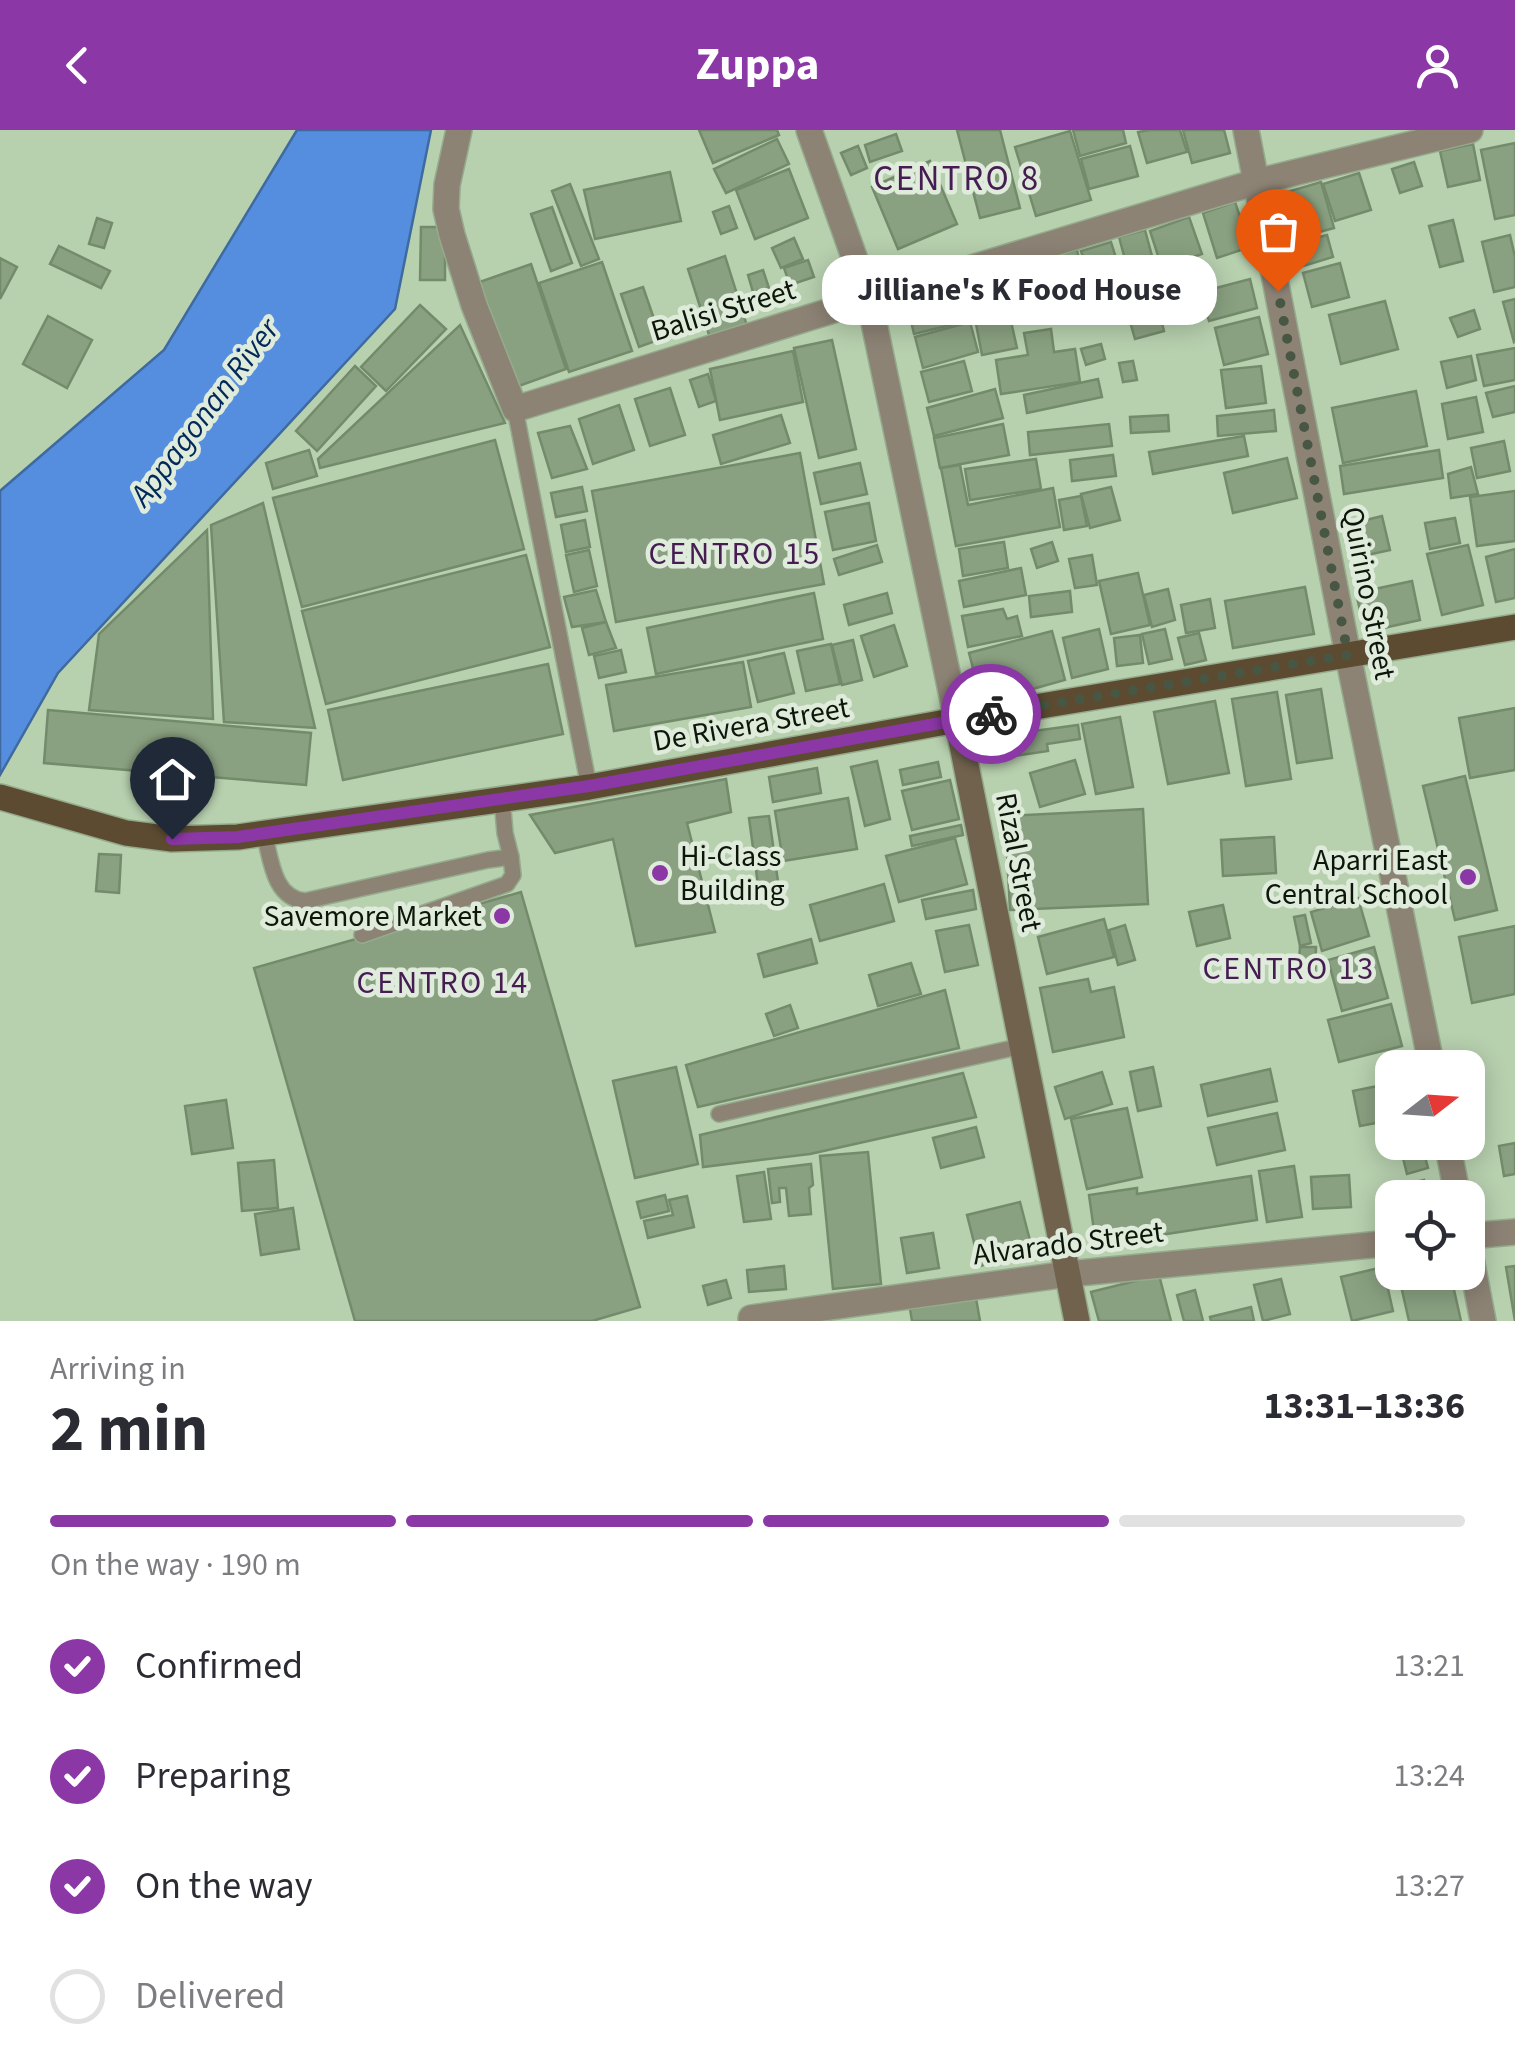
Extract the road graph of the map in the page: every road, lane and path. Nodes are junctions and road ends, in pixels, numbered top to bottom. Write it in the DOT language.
graph roads {
  1 [pos="459,130"];
  2 [pos="809,130"];
  3 [pos="1246,130"];
  4 [pos="1470,130"];
  5 [pos="1256,182"];
  6 [pos="869,299"];
  7 [pos="515,409"];
  8 [pos="1515,627"];
  9 [pos="1348,655"];
  10 [pos="958,720"];
  11 [pos="589,786"];
  12 [pos="0,797"];
  13 [pos="502,799"];
  14 [pos="264,833"];
  15 [pos="511,856"];
  16 [pos="362,935"];
  17 [pos="1022,1046"];
  18 [pos="1428,1050"];
  19 [pos="720,1114"];
  20 [pos="1515,1232"];
  21 [pos="1485,1237"];
  22 [pos="1375,1245"];
  23 [pos="1068,1274"];
  24 [pos="1477,1290"];
  25 [pos="751,1318"];
  26 [pos="1077,1321"];
  27 [pos="1483,1321"];
  1 -- 7 [label="street"];
  2 -- 6 [label="street, Rizal Street"];
  3 -- 5 [label="street, Quirino Street"];
  4 -- 5 [label="street, Balisi Street"];
  5 -- 6 [label="street, Balisi Street"];
  5 -- 9 [label="street, Quirino Street"];
  6 -- 7 [label="street, Balisi Street"];
  6 -- 10 [label="street, Rizal Street"];
  7 -- 11 [label="lane"];
  8 -- 9 [label="main road, De Rivera Street"];
  9 -- 10 [label="main road, De Rivera Street"];
  9 -- 18 [label="street, Quirino Street"];
  10 -- 11 [label="main road, De Rivera Street"];
  10 -- 17 [label="main road, Rizal Street"];
  11 -- 13 [label="main road, De Rivera Street"];
  12 -- 14 [label="main road, De Rivera Street"];
  13 -- 14 [label="main road, De Rivera Street"];
  13 -- 15 [label="lane"];
  14 -- 15 [label="lane"];
  15 -- 16 [label="lane"];
  17 -- 19 [label="lane"];
  17 -- 23 [label="main road, Rizal Street"];
  20 -- 21 [label="street"];
  22 -- 23 [label="street, Alvarado Street"];
  23 -- 25 [label="street, Alvarado Street"];
  23 -- 26 [label="main road, Rizal Street"];
  24 -- 27 [label="street"];
}
